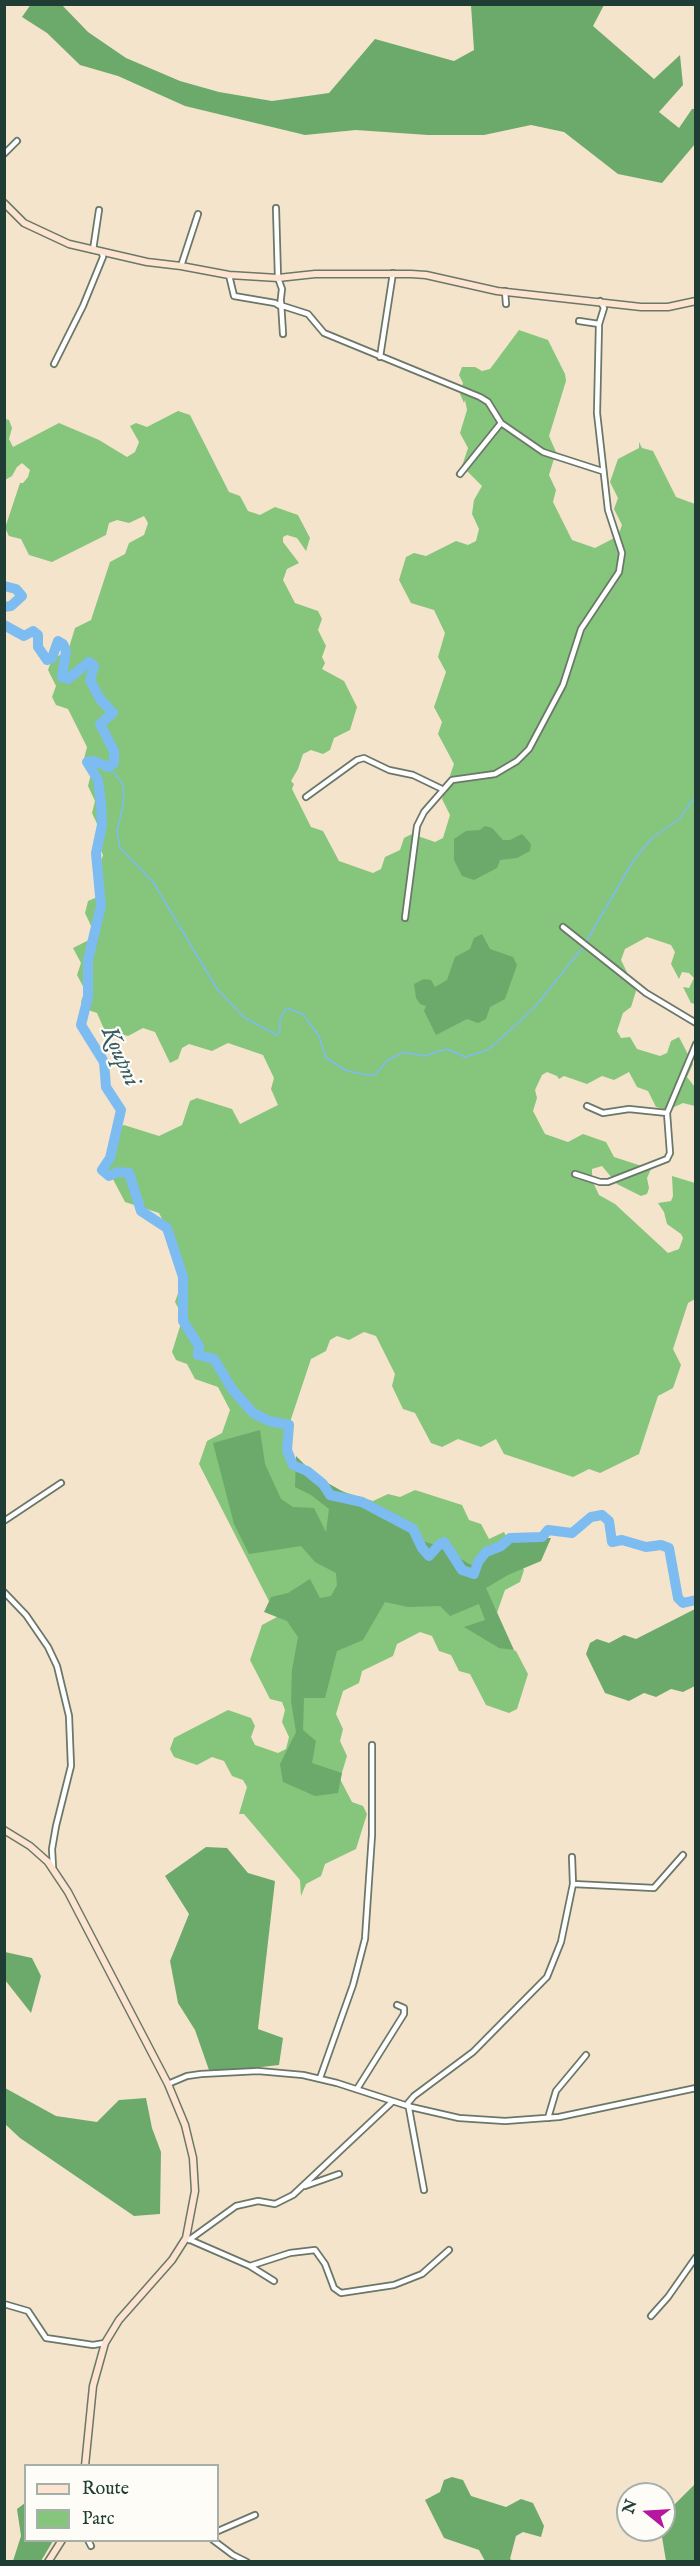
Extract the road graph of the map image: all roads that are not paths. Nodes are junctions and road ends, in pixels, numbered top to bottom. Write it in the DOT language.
graph roads {
  1 [pos="17,141"];
  2 [pos="4,154"];
  3 [pos="4,203"];
  4 [pos="276,208"];
  5 [pos="99,210"];
  6 [pos="198,214"];
  7 [pos="93,250"];
  8 [pos="102,252"];
  9 [pos="181,266"];
  10 [pos="393,273"];
  11 [pos="229,275"];
  12 [pos="278,278"];
  13 [pos="505,291"];
  14 [pos="600,301"];
  15 [pos="696,301"];
  16 [pos="506,304"];
  17 [pos="282,306"];
  18 [pos="579,321"];
  19 [pos="599,324"];
  20 [pos="283,334"];
  21 [pos="380,357"];
  22 [pos="54,364"];
  23 [pos="501,423"];
  24 [pos="602,471"];
  25 [pos="460,474"];
  26 [pos="442,789"];
  27 [pos="306,797"];
  28 [pos="405,918"];
  29 [pos="563,927"];
  30 [pos="696,1023"];
  31 [pos="696,1044"];
  32 [pos="587,1106"];
  33 [pos="667,1113"];
  34 [pos="575,1174"];
  35 [pos="61,1484"];
  36 [pos="4,1521"];
  37 [pos="4,1592"];
  38 [pos="372,1745"];
  39 [pos="4,1830"];
  40 [pos="683,1855"];
  41 [pos="572,1857"];
  42 [pos="55,1872"];
  43 [pos="573,1884"];
  44 [pos="397,2005"];
  45 [pos="586,2055"];
  46 [pos="320,2078"];
  47 [pos="168,2084"];
  48 [pos="696,2088"];
  49 [pos="357,2089"];
  50 [pos="392,2102"];
  51 [pos="408,2106"];
  52 [pos="548,2118"];
  53 [pos="339,2174"];
  54 [pos="305,2186"];
  55 [pos="424,2190"];
  56 [pos="187,2239"];
  57 [pos="449,2250"];
  58 [pos="696,2257"];
  59 [pos="250,2266"];
  60 [pos="274,2282"];
  61 [pos="4,2304"];
  62 [pos="651,2316"];
  63 [pos="105,2343"];
  64 [pos="85,2464"];
  65 [pos="255,2515"];
  66 [pos="219,2530"];
  67 [pos="61,2542"];
  68 [pos="214,2542"];
  69 [pos="48,2562"];
  70 [pos="247,2562"];
  1 -- 2 [label="street"];
  3 -- 7 [label="street"];
  4 -- 12 [label="street"];
  5 -- 7 [label="street"];
  6 -- 9 [label="street"];
  7 -- 8 [label="street"];
  8 -- 9 [label="street"];
  8 -- 22 [label="street"];
  9 -- 11 [label="street"];
  10 -- 12 [label="street"];
  10 -- 13 [label="street"];
  10 -- 21 [label="street"];
  11 -- 12 [label="street"];
  11 -- 17 [label="street"];
  12 -- 17 [label="street"];
  13 -- 14 [label="street"];
  13 -- 16 [label="street"];
  14 -- 15 [label="street"];
  14 -- 19 [label="street"];
  17 -- 20 [label="street"];
  17 -- 21 [label="street"];
  18 -- 19 [label="street"];
  19 -- 24 [label="street"];
  21 -- 23 [label="street"];
  23 -- 24 [label="street"];
  23 -- 25 [label="street"];
  24 -- 26 [label="street"];
  26 -- 27 [label="street"];
  26 -- 28 [label="street"];
  29 -- 30 [label="street"];
  31 -- 33 [label="street"];
  32 -- 33 [label="street"];
  33 -- 34 [label="street"];
  35 -- 36 [label="street"];
  37 -- 42 [label="street"];
  38 -- 46 [label="street"];
  39 -- 42 [label="street"];
  40 -- 43 [label="street"];
  41 -- 43 [label="street"];
  42 -- 47 [label="street"];
  43 -- 51 [label="street"];
  44 -- 49 [label="street"];
  45 -- 52 [label="street"];
  46 -- 47 [label="street"];
  46 -- 49 [label="street"];
  47 -- 56 [label="street"];
  48 -- 52 [label="street"];
  49 -- 50 [label="street"];
  50 -- 51 [label="street"];
  50 -- 54 [label="street"];
  51 -- 52 [label="street"];
  51 -- 55 [label="street"];
  53 -- 54 [label="street"];
  54 -- 56 [label="street"];
  56 -- 59 [label="street"];
  56 -- 63 [label="street"];
  57 -- 59 [label="street"];
  58 -- 62 [label="street"];
  59 -- 60 [label="street"];
  61 -- 63 [label="street"];
  63 -- 64 [label="street"];
  65 -- 66 [label="street"];
  67 -- 69 [label="street"];
  68 -- 70 [label="street"];
}
